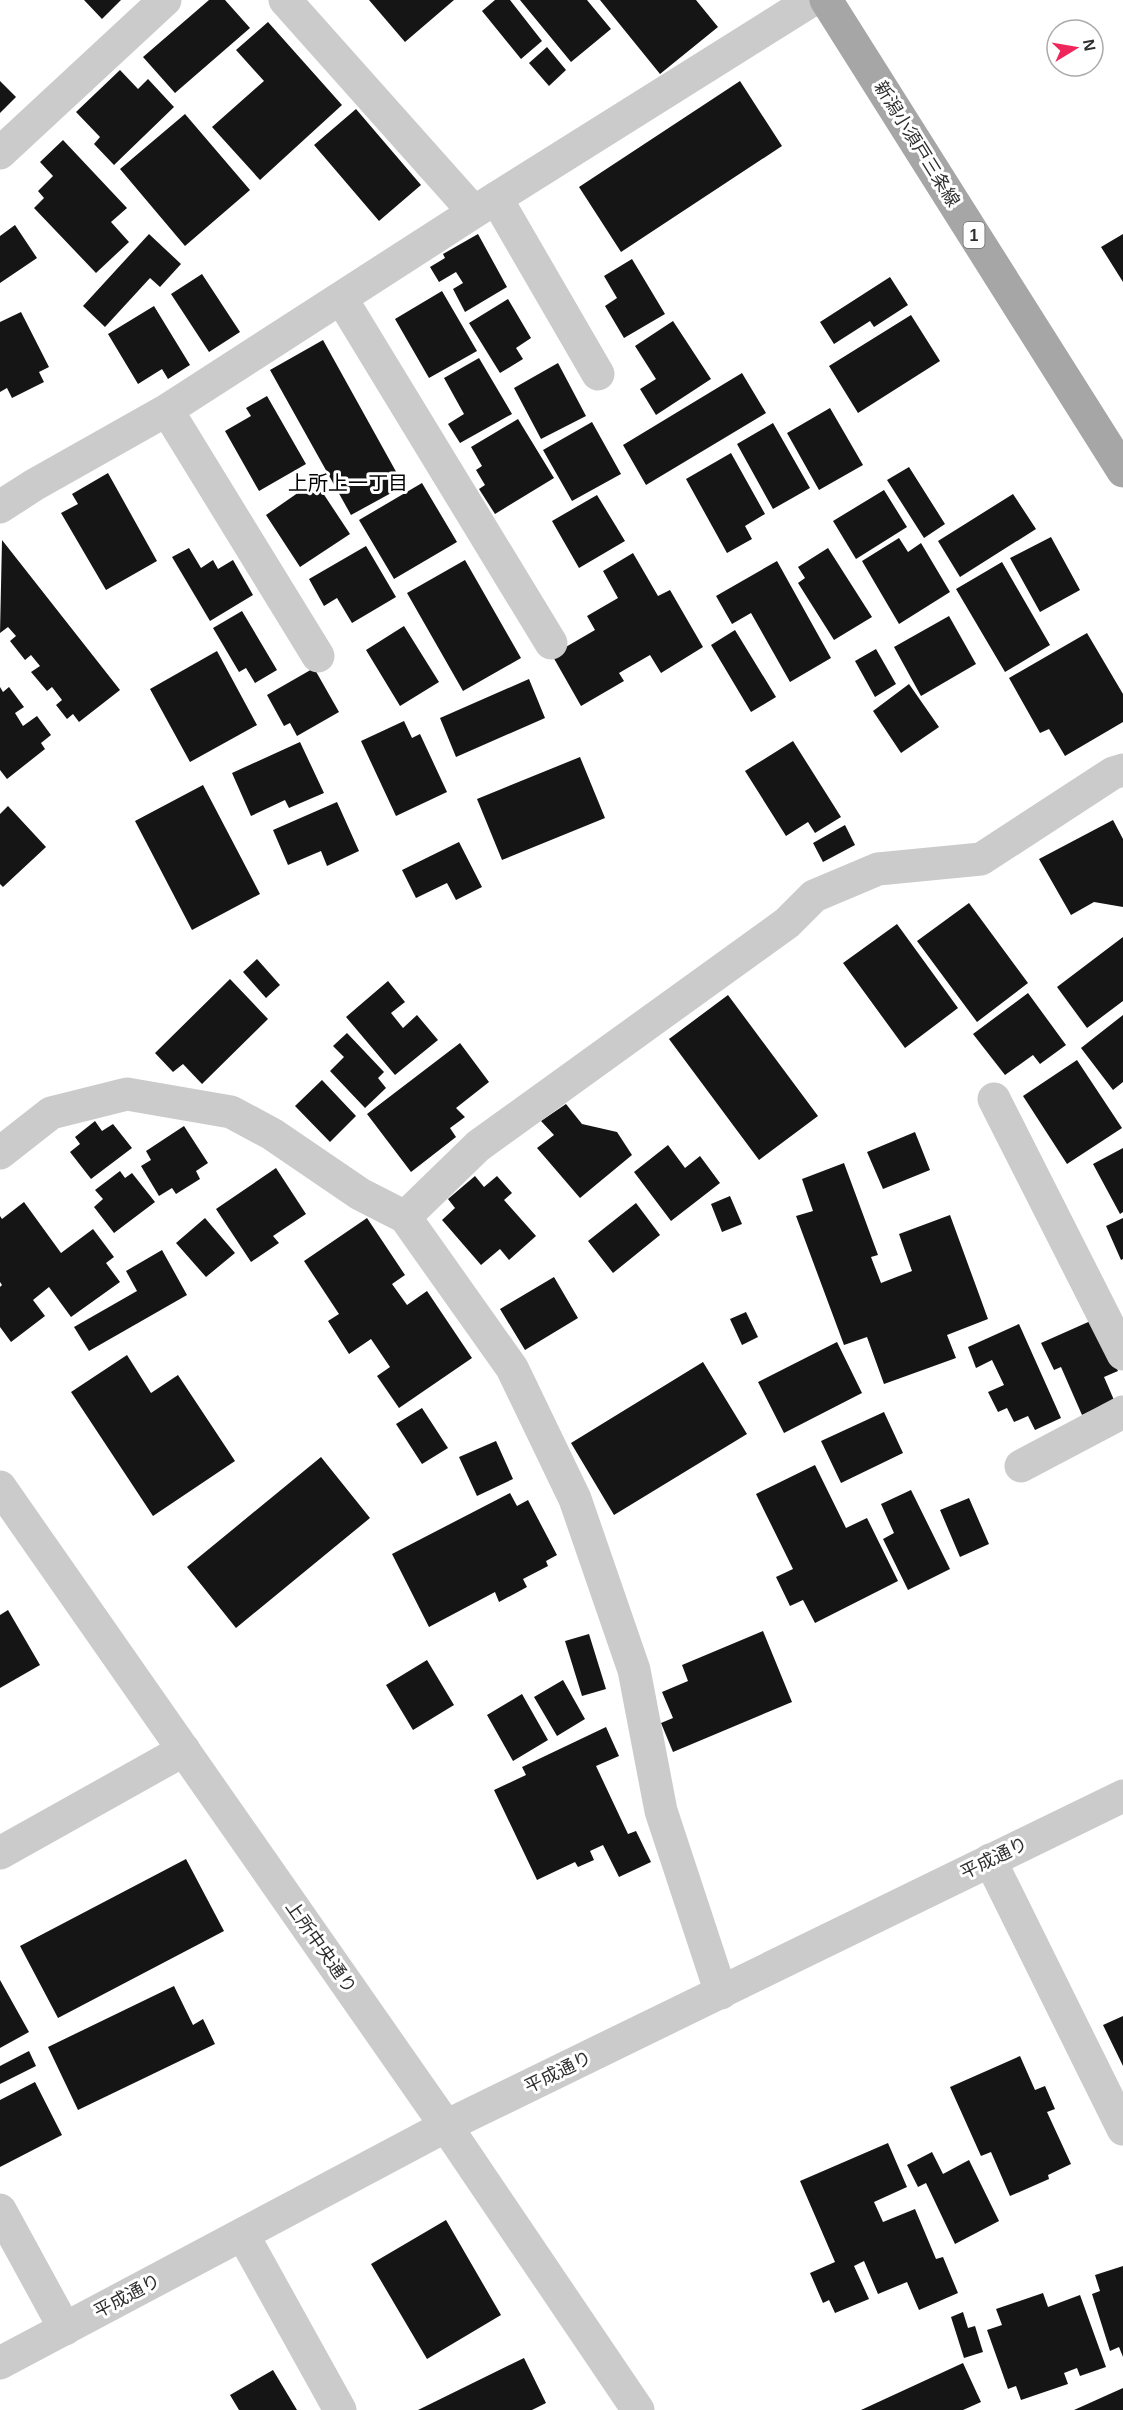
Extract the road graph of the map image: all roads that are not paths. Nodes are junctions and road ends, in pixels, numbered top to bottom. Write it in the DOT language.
graph roads {
  1 [pos="165,0"];
  2 [pos="285,0"];
  3 [pos="812,0"];
  4 [pos="826,0"];
  5 [pos="0,153"];
  6 [pos="485,205"];
  7 [pos="341,298"];
  8 [pos="598,374"];
  9 [pos="167,410"];
  10 [pos="1123,471"];
  11 [pos="0,507"];
  12 [pos="551,643"];
  13 [pos="318,656"];
  14 [pos="1123,770"];
  15 [pos="994,1099"];
  16 [pos="0,1154"];
  17 [pos="405,1217"];
  18 [pos="1123,1354"];
  19 [pos="1123,1412"];
  20 [pos="1021,1466"];
  21 [pos="0,1487"];
  22 [pos="184,1750"];
  23 [pos="1123,1796"];
  24 [pos="0,1853"];
  25 [pos="990,1860"];
  26 [pos="721,1993"];
  27 [pos="446,2126"];
  28 [pos="1123,2129"];
  29 [pos="0,2210"];
  30 [pos="243,2235"];
  31 [pos="65,2328"];
  32 [pos="0,2363"];
  33 [pos="340,2410"];
  34 [pos="638,2410"];
  1 -- 5 [label="street"];
  2 -- 6 [label="street"];
  3 -- 6 [label="street"];
  4 -- 10 [label="main road, 新潟小須戸三条線 / 1"];
  6 -- 7 [label="street"];
  6 -- 8 [label="street"];
  7 -- 9 [label="street"];
  7 -- 12 [label="street"];
  9 -- 11 [label="street"];
  9 -- 13 [label="street"];
  14 -- 17 [label="street"];
  15 -- 18 [label="street"];
  16 -- 17 [label="street"];
  17 -- 26 [label="street"];
  19 -- 20 [label="street"];
  21 -- 22 [label="street, 上所中央通り"];
  22 -- 24 [label="street"];
  22 -- 27 [label="street, 上所中央通り"];
  23 -- 25 [label="street, 平成通り"];
  25 -- 26 [label="street, 平成通り"];
  25 -- 28 [label="street"];
  26 -- 27 [label="street, 平成通り"];
  27 -- 30 [label="street, 平成通り"];
  27 -- 34 [label="street, 上所中央通り"];
  29 -- 31 [label="street"];
  30 -- 31 [label="street, 平成通り"];
  30 -- 33 [label="street"];
  31 -- 32 [label="street, 平成通り"];
}
